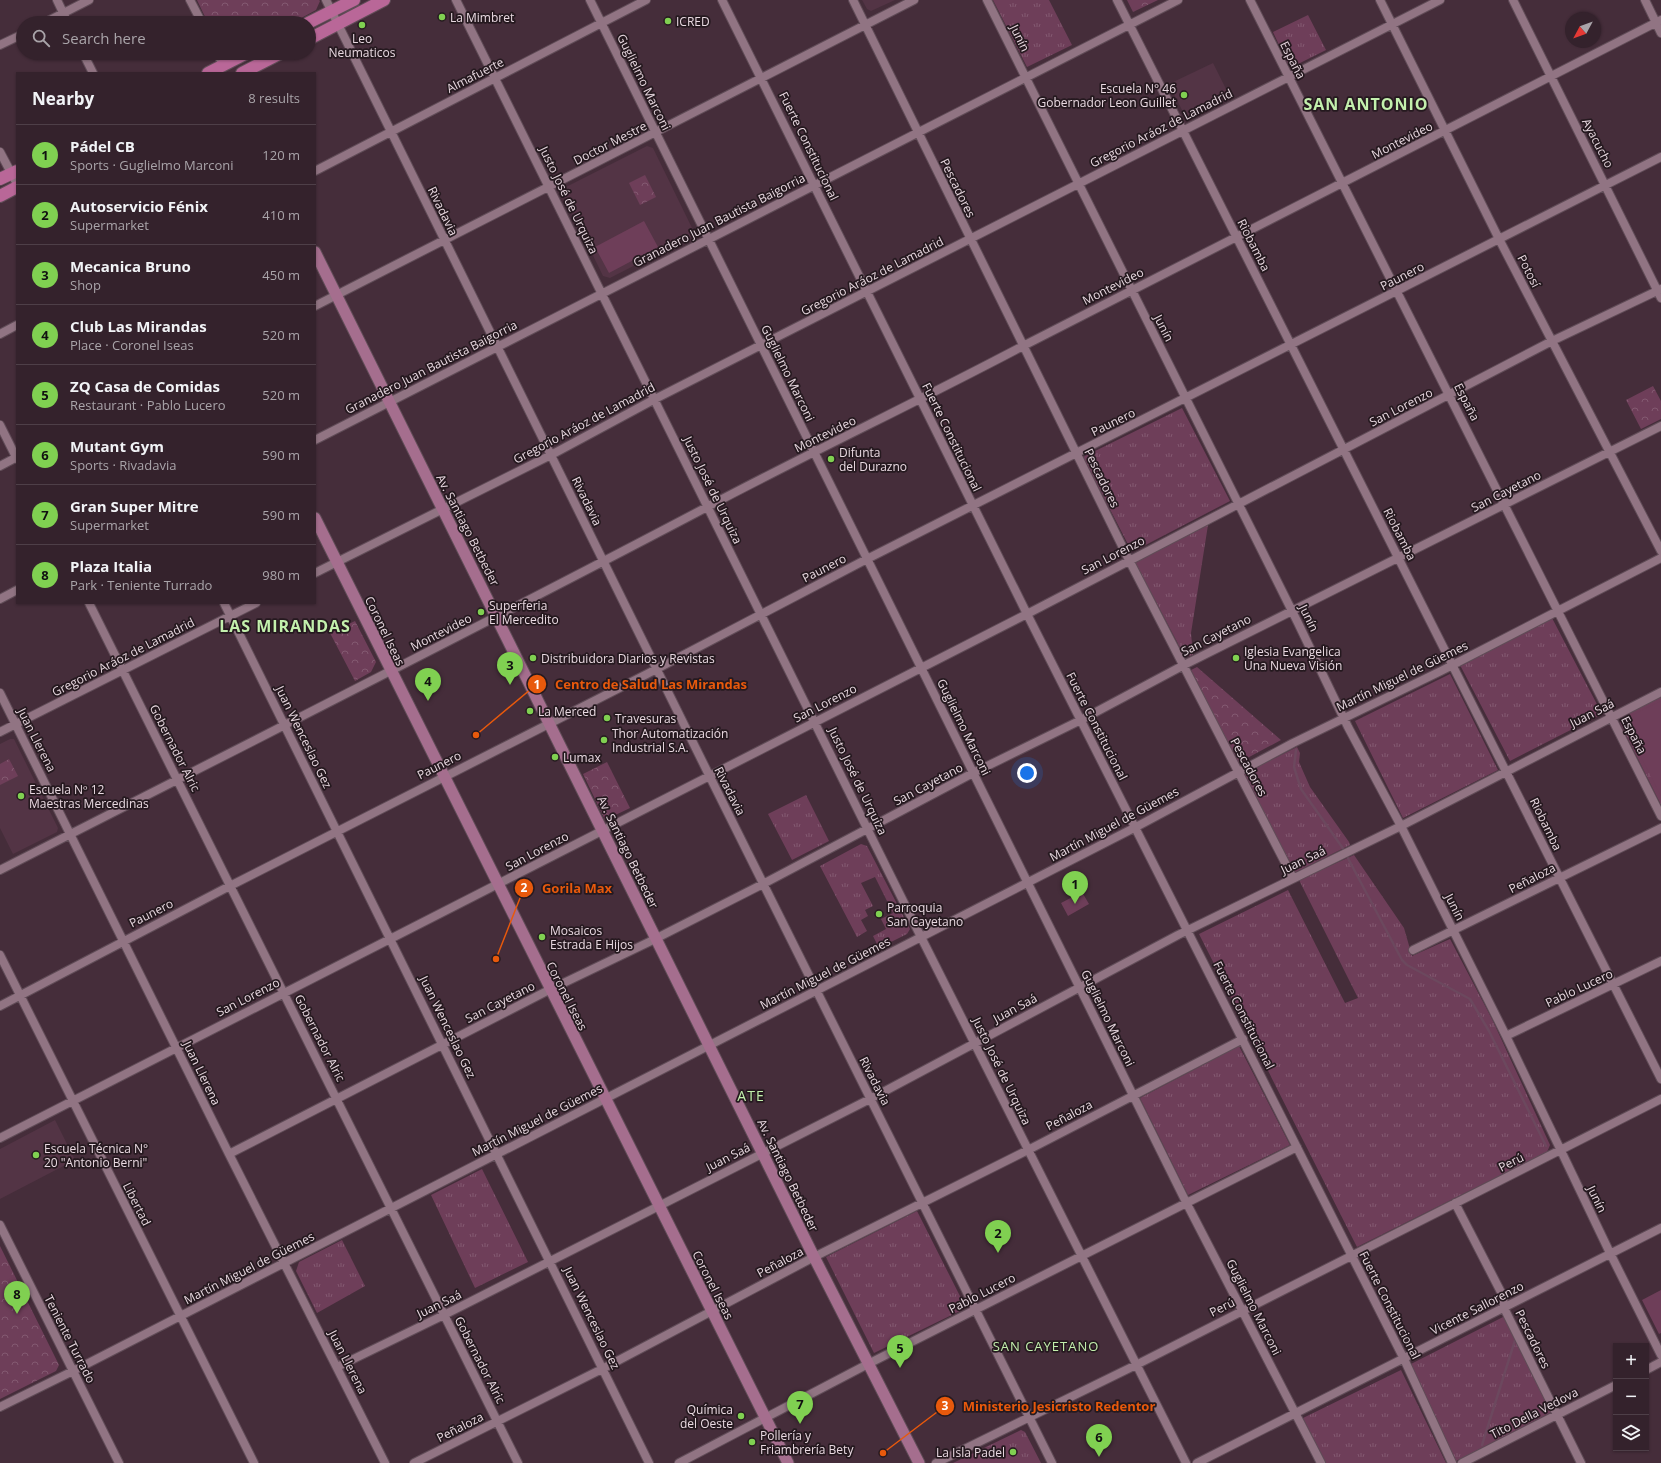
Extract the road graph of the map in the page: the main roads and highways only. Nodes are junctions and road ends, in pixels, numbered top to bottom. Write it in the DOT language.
graph roads {
  1 [pos="354,0"];
  2 [pos="384,0"];
  3 [pos="316,19"];
  4 [pos="316,35"];
  5 [pos="237,60"];
  6 [pos="267,60"];
  7 [pos="224,69"];
  8 [pos="212,72"];
  9 [pos="244,72"];
  10 [pos="14,172"];
  11 [pos="0,179"];
  12 [pos="16,187"];
  13 [pos="0,196"];
  14 [pos="316,254"];
  15 [pos="316,520"];
  16 [pos="788,1463"];
  17 [pos="919,1463"];
  1 -- 3 [label="main road"];
  2 -- 4 [label="main road"];
  5 -- 7 [label="main road"];
  6 -- 9 [label="main road"];
  7 -- 8 [label="main road"];
  10 -- 11 [label="main road"];
  12 -- 13 [label="main road"];
  14 -- 17 [label="main road, Av. Santiago Betbeder"];
  15 -- 16 [label="main road, Coronel Iseas"];
}
